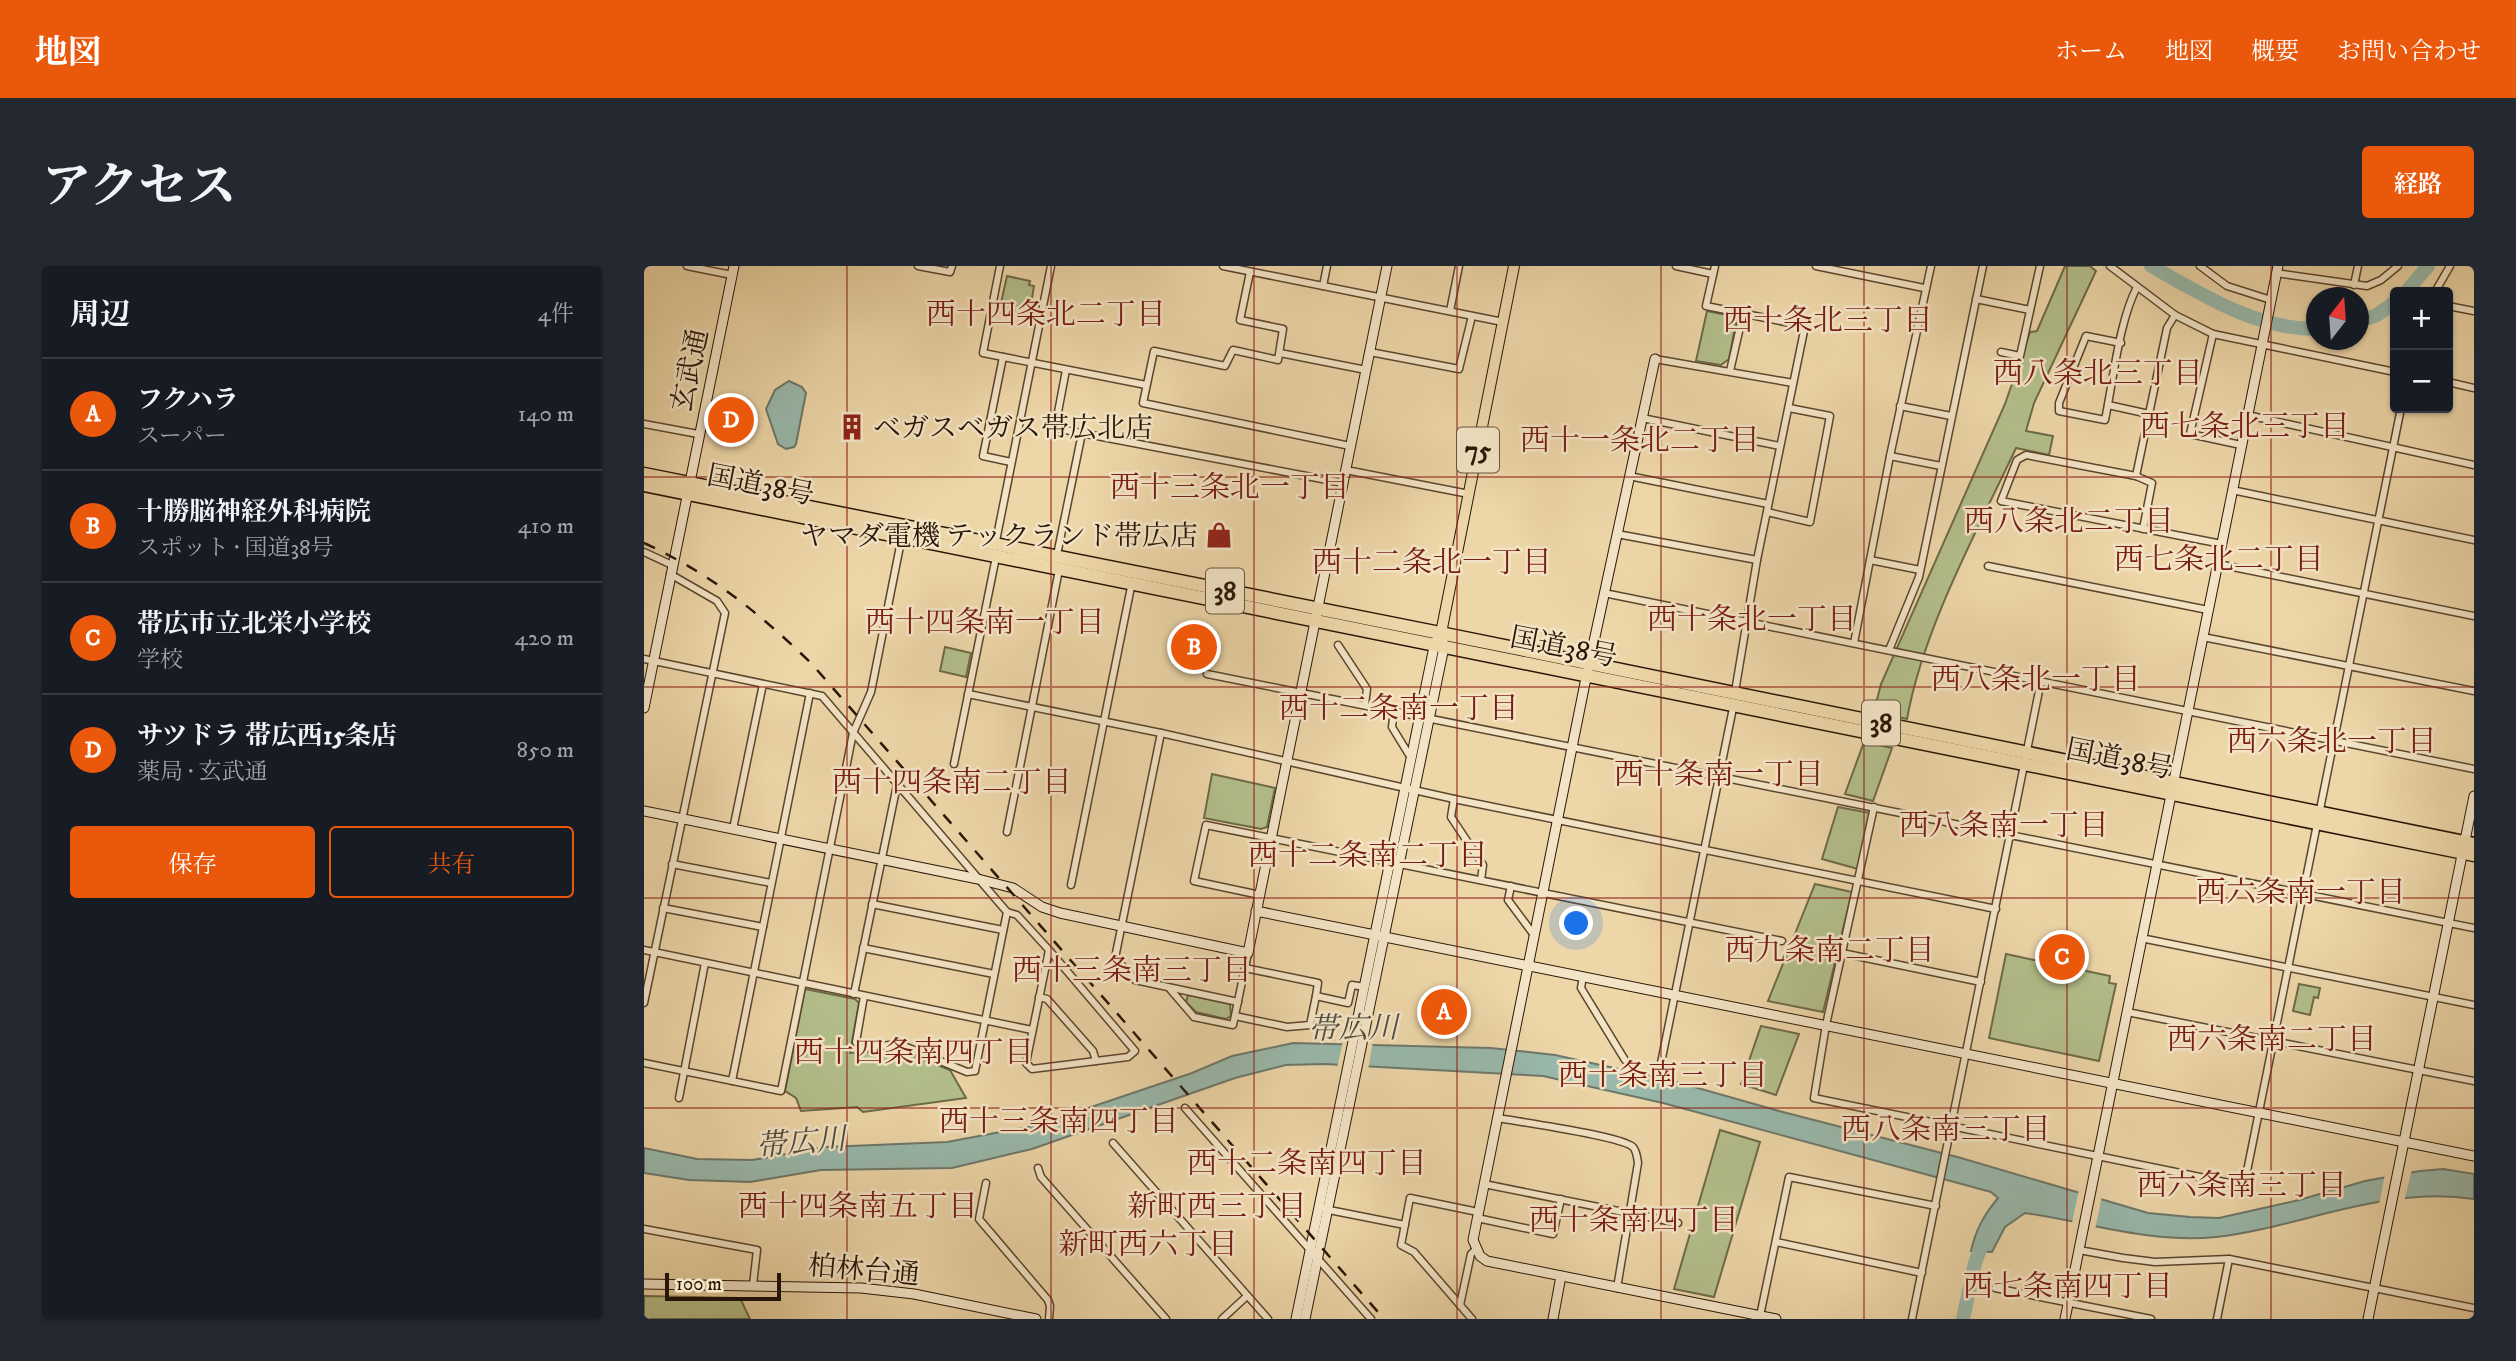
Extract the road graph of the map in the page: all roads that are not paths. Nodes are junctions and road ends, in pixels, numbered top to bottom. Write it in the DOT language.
graph roads {
  1 [pos="687,266"];
  2 [pos="918,266"];
  3 [pos="951,266"];
  4 [pos="1000,266"];
  5 [pos="1051,266"];
  6 [pos="1223,266"];
  7 [pos="1274,266"];
  8 [pos="1327,266"];
  9 [pos="1387,266"];
  10 [pos="1460,266"];
  11 [pos="1514,266"];
  12 [pos="1675,266"];
  13 [pos="1715,266"];
  14 [pos="1816,266"];
  15 [pos="1931,266"];
  16 [pos="1983,266"];
  17 [pos="2040,266"];
  18 [pos="2110,266"];
  19 [pos="2200,266"];
  20 [pos="2358,266"];
  21 [pos="2398,266"];
  22 [pos="2451,266"];
  23 [pos="1847,269"];
  24 [pos="2277,269"];
  25 [pos="733,270"];
  26 [pos="1250,272"];
  27 [pos="1713,274"];
  28 [pos="1272,276"];
  29 [pos="2354,285"];
  30 [pos="1323,286"];
  31 [pos="2137,287"];
  32 [pos="2438,287"];
  33 [pos="1924,288"];
  34 [pos="1381,297"];
  35 [pos="1976,299"];
  36 [pos="2271,300"];
  37 [pos="2453,307"];
  38 [pos="2030,310"];
  39 [pos="1450,311"];
  40 [pos="2474,311"];
  41 [pos="1743,314"];
  42 [pos="2175,314"];
  43 [pos="1472,316"];
  44 [pos="1503,322"];
  45 [pos="2213,334"];
  46 [pos="2121,343"];
  47 [pos="2262,346"];
  48 [pos="1370,352"];
  49 [pos="2001,352"];
  50 [pos="1280,353"];
  51 [pos="1003,357"];
  52 [pos="1654,359"];
  53 [pos="1031,363"];
  54 [pos="1066,370"];
  55 [pos="1366,370"];
  56 [pos="1730,371"];
  57 [pos="2390,371"];
  58 [pos="1793,383"];
  59 [pos="2453,384"];
  60 [pos="1146,385"];
  61 [pos="2474,388"];
  62 [pos="2108,405"];
  63 [pos="1900,406"];
  64 [pos="1789,408"];
  65 [pos="2400,413"];
  66 [pos="2149,414"];
  67 [pos="2247,415"];
  68 [pos="1951,416"];
  69 [pos="1642,418"];
  70 [pos="644,424"];
  71 [pos="1082,433"];
  72 [pos="698,434"];
  73 [pos="2241,445"];
  74 [pos="1350,446"];
  75 [pos="1780,446"];
  76 [pos="2393,448"];
  77 [pos="1890,456"];
  78 [pos="1011,462"];
  79 [pos="2474,465"];
  80 [pos="1941,466"];
  81 [pos="1346,470"];
  82 [pos="644,474"];
  83 [pos="1629,476"];
  84 [pos="2136,476"];
  85 [pos="1343,483"];
  86 [pos="644,485"];
  87 [pos="688,488"];
  88 [pos="2232,491"];
  89 [pos="1469,494"];
  90 [pos="1768,504"];
  91 [pos="1767,512"];
  92 [pos="2378,520"];
  93 [pos="2143,529"];
  94 [pos="903,532"];
  95 [pos="1617,534"];
  96 [pos="2474,540"];
  97 [pos="2222,544"];
  98 [pos="995,551"];
  99 [pos="644,552"];
  100 [pos="1757,560"];
  101 [pos="1870,560"];
  102 [pos="1058,563"];
  103 [pos="2218,564"];
  104 [pos="1988,566"];
  105 [pos="671,569"];
  106 [pos="1920,570"];
  107 [pos="1133,578"];
  108 [pos="1604,593"];
  109 [pos="2364,593"];
  110 [pos="2208,610"];
  111 [pos="1316,615"];
  112 [pos="2474,616"];
  113 [pos="1745,621"];
  114 [pos="1441,633"];
  115 [pos="2203,637"];
  116 [pos="1854,643"];
  117 [pos="1338,645"];
  118 [pos="1438,646"];
  119 [pos="1889,650"];
  120 [pos="648,660"];
  121 [pos="2348,666"];
  122 [pos="1588,670"];
  123 [pos="712,673"];
  124 [pos="1207,674"];
  125 [pos="2041,681"];
  126 [pos="763,684"];
  127 [pos="2474,691"];
  128 [pos="810,693"];
  129 [pos="1301,693"];
  130 [pos="968,694"];
  131 [pos="1734,699"];
  132 [pos="1365,704"];
  133 [pos="1032,707"];
  134 [pos="644,708"];
  135 [pos="1394,710"];
  136 [pos="2188,711"];
  137 [pos="1424,717"];
  138 [pos="1103,721"];
  139 [pos="853,733"];
  140 [pos="1161,733"];
  141 [pos="2334,740"];
  142 [pos="1572,746"];
  143 [pos="1411,758"];
  144 [pos="2026,758"];
  145 [pos="1286,761"];
  146 [pos="954,764"];
  147 [pos="2474,769"];
  148 [pos="1719,775"];
  149 [pos="897,785"];
  150 [pos="2173,787"];
  151 [pos="1410,788"];
  152 [pos="2474,796"];
  153 [pos="1454,799"];
  154 [pos="1874,807"];
  155 [pos="644,811"];
  156 [pos="2318,817"];
  157 [pos="682,818"];
  158 [pos="1557,819"];
  159 [pos="733,829"];
  160 [pos="1007,832"];
  161 [pos="2011,835"];
  162 [pos="781,838"];
  163 [pos="1271,838"];
  164 [pos="2469,848"];
  165 [pos="830,849"];
  166 [pos="1704,849"];
  167 [pos="880,858"];
  168 [pos="1394,863"];
  169 [pos="672,864"];
  170 [pos="2157,865"];
  171 [pos="978,878"];
  172 [pos="1481,880"];
  173 [pos="1858,880"];
  174 [pos="771,883"];
  175 [pos="1071,885"];
  176 [pos="1511,886"];
  177 [pos="1543,893"];
  178 [pos="1260,895"];
  179 [pos="2302,895"];
  180 [pos="872,904"];
  181 [pos="663,908"];
  182 [pos="1996,909"];
  183 [pos="1256,911"];
  184 [pos="1007,912"];
  185 [pos="1691,923"];
  186 [pos="2449,923"];
  187 [pos="763,927"];
  188 [pos="1122,927"];
  189 [pos="2474,928"];
  190 [pos="1003,930"];
  191 [pos="1534,935"];
  192 [pos="1379,936"];
  193 [pos="2141,939"];
  194 [pos="1783,941"];
  195 [pos="863,948"];
  196 [pos="644,950"];
  197 [pos="1049,950"];
  198 [pos="654,952"];
  199 [pos="1248,953"];
  200 [pos="1842,953"];
  201 [pos="705,963"];
  202 [pos="1528,965"];
  203 [pos="1245,968"];
  204 [pos="2287,968"];
  205 [pos="754,973"];
  206 [pos="995,974"];
  207 [pos="1583,976"];
  208 [pos="1981,982"];
  209 [pos="803,983"];
  210 [pos="1365,987"];
  211 [pos="1169,988"];
  212 [pos="854,994"];
  213 [pos="1675,995"];
  214 [pos="864,996"];
  215 [pos="1315,996"];
  216 [pos="1039,997"];
  217 [pos="2434,997"];
  218 [pos="1238,1002"];
  219 [pos="644,1003"];
  220 [pos="2474,1005"];
  221 [pos="2127,1012"];
  222 [pos="1235,1016"];
  223 [pos="985,1020"];
  224 [pos="1826,1026"];
  225 [pos="1032,1030"];
  226 [pos="1359,1038"];
  227 [pos="2273,1040"];
  228 [pos="1966,1054"];
  229 [pos="1625,1060"];
  230 [pos="1096,1061"];
  231 [pos="644,1063"];
  232 [pos="1660,1068"];
  233 [pos="684,1070"];
  234 [pos="2419,1070"];
  235 [pos="732,1081"];
  236 [pos="2474,1081"];
  237 [pos="2112,1083"];
  238 [pos="679,1098"];
  239 [pos="1185,1108"];
  240 [pos="2257,1112"];
  241 [pos="1498,1118"];
  242 [pos="1952,1125"];
  243 [pos="2405,1142"];
  244 [pos="1113,1143"];
  245 [pos="2474,1156"];
  246 [pos="2098,1157"];
  247 [pos="1038,1168"];
  248 [pos="986,1183"];
  249 [pos="1484,1184"];
  250 [pos="1561,1199"];
  251 [pos="1936,1206"];
  252 [pos="1324,1208"];
  253 [pos="1629,1213"];
  254 [pos="1478,1215"];
  255 [pos="1678,1223"];
  256 [pos="1405,1225"];
  257 [pos="644,1229"];
  258 [pos="1776,1242"];
  259 [pos="1476,1249"];
  260 [pos="2079,1250"];
  261 [pos="1315,1256"];
  262 [pos="2229,1259"];
  263 [pos="1922,1273"];
  264 [pos="1561,1276"];
  265 [pos="644,1284"];
  266 [pos="753,1285"];
  267 [pos="1616,1288"];
  268 [pos="1995,1288"];
  269 [pos="2374,1288"];
  270 [pos="1247,1296"];
  271 [pos="2068,1302"];
  272 [pos="1460,1305"];
  273 [pos="2474,1308"];
  274 [pos="1760,1316"];
  275 [pos="1036,1319"];
  276 [pos="1049,1319"];
  277 [pos="1166,1319"];
  278 [pos="1222,1319"];
  279 [pos="1268,1319"];
  280 [pos="1296,1319"];
  281 [pos="1305,1319"];
  282 [pos="1371,1319"];
  283 [pos="1472,1319"];
  284 [pos="1553,1319"];
  285 [pos="1776,1319"];
  286 [pos="1912,1319"];
  287 [pos="2065,1319"];
  288 [pos="2151,1319"];
  289 [pos="2217,1319"];
  290 [pos="2368,1319"];
  1 -- 25 [label="street"];
  2 -- 3 [label="street"];
  4 -- 51 [label="street"];
  5 -- 53 [label="street"];
  6 -- 26 [label="street"];
  7 -- 28 [label="street"];
  8 -- 30 [label="street"];
  9 -- 34 [label="street"];
  10 -- 39 [label="street"];
  11 -- 44 [label="main road, 75"];
  12 -- 27 [label="street"];
  13 -- 27 [label="street"];
  14 -- 23 [label="street"];
  15 -- 33 [label="street"];
  16 -- 35 [label="street"];
  17 -- 38 [label="street"];
  18 -- 31 [label="street"];
  19 -- 36 [label="street"];
  20 -- 29 [label="street"];
  21 -- 29 [label="street"];
  22 -- 32 [label="street"];
  23 -- 33 [label="street"];
  24 -- 29 [label="street"];
  24 -- 36 [label="street"];
  25 -- 72 [label="street, 玄武通"];
  26 -- 28 [label="street"];
  26 -- 50 [label="street"];
  27 -- 41 [label="street"];
  28 -- 30 [label="street"];
  30 -- 34 [label="street"];
  31 -- 42 [label="street"];
  31 -- 46 [label="street"];
  33 -- 63 [label="street"];
  34 -- 39 [label="street"];
  34 -- 48 [label="street"];
  35 -- 38 [label="street"];
  35 -- 68 [label="street"];
  36 -- 47 [label="street"];
  37 -- 40 [label="street"];
  38 -- 49 [label="street"];
  39 -- 43 [label="street"];
  41 -- 56 [label="street"];
  41 -- 58 [label="street"];
  42 -- 45 [label="street"];
  42 -- 66 [label="street"];
  43 -- 44 [label="street"];
  43 -- 48 [label="street"];
  44 -- 89 [label="main road, 75"];
  45 -- 47 [label="street"];
  45 -- 73 [label="street"];
  46 -- 62 [label="street"];
  46 -- 62 [label="street"];
  47 -- 57 [label="street"];
  47 -- 67 [label="street"];
  48 -- 55 [label="street"];
  50 -- 55 [label="street"];
  50 -- 60 [label="street"];
  51 -- 53 [label="street"];
  51 -- 78 [label="street"];
  52 -- 56 [label="street"];
  52 -- 69 [label="street"];
  53 -- 54 [label="street"];
  53 -- 78 [label="street"];
  54 -- 60 [label="street"];
  54 -- 71 [label="street"];
  55 -- 74 [label="street"];
  56 -- 58 [label="street"];
  58 -- 64 [label="street"];
  59 -- 61 [label="street"];
  60 -- 74 [label="street"];
  62 -- 66 [label="street"];
  63 -- 68 [label="street"];
  63 -- 77 [label="street"];
  64 -- 75 [label="street"];
  64 -- 91 [label="street"];
  65 -- 76 [label="street"];
  66 -- 84 [label="street"];
  67 -- 73 [label="street"];
  67 -- 76 [label="street"];
  68 -- 80 [label="street"];
  69 -- 75 [label="street"];
  69 -- 83 [label="street"];
  70 -- 72 [label="street"];
  71 -- 85 [label="street"];
  71 -- 102 [label="street"];
  72 -- 87 [label="street, 玄武通"];
  73 -- 88 [label="street"];
  74 -- 81 [label="street"];
  75 -- 90 [label="street"];
  76 -- 79 [label="street"];
  76 -- 92 [label="street"];
  77 -- 80 [label="street"];
  77 -- 101 [label="street"];
  78 -- 98 [label="street"];
  80 -- 106 [label="street"];
  81 -- 85 [label="street"];
  81 -- 89 [label="street"];
  82 -- 87 [label="highway, 国道38号 / 38"];
  83 -- 90 [label="street"];
  83 -- 95 [label="street"];
  84 -- 93 [label="street"];
  84 -- 93 [label="street"];
  85 -- 111 [label="street"];
  86 -- 87 [label="highway, 国道38号 / 38"];
  87 -- 94 [label="highway, 国道38号 / 38"];
  87 -- 105 [label="street, 玄武通"];
  88 -- 92 [label="street"];
  88 -- 97 [label="street"];
  89 -- 114 [label="main road, 75"];
  90 -- 91 [label="street"];
  91 -- 100 [label="street"];
  92 -- 96 [label="street"];
  92 -- 109 [label="street"];
  93 -- 97 [label="street"];
  94 -- 98 [label="highway, 国道38号 / 38"];
  94 -- 139 [label="street"];
  95 -- 100 [label="street"];
  95 -- 108 [label="street"];
  97 -- 103 [label="street"];
  98 -- 102 [label="highway, 国道38号 / 38"];
  98 -- 130 [label="street"];
  99 -- 105 [label="street"];
  100 -- 113 [label="street"];
  101 -- 106 [label="street"];
  101 -- 116 [label="street"];
  102 -- 107 [label="highway, 国道38号 / 38"];
  102 -- 133 [label="street"];
  103 -- 109 [label="street"];
  103 -- 110 [label="street"];
  104 -- 110 [label="street"];
  105 -- 120 [label="street, 玄武通"];
  105 -- 123 [label="street"];
  106 -- 119 [label="street"];
  107 -- 111 [label="highway, 国道38号 / 38"];
  107 -- 138 [label="street"];
  108 -- 113 [label="street"];
  108 -- 122 [label="street"];
  109 -- 112 [label="street"];
  109 -- 121 [label="street"];
  110 -- 115 [label="street"];
  111 -- 114 [label="highway, 国道38号 / 38"];
  111 -- 118 [label="highway, 国道38号 / 38"];
  111 -- 129 [label="street"];
  113 -- 116 [label="street"];
  113 -- 131 [label="street"];
  114 -- 118 [label="street"];
  114 -- 122 [label="highway, 国道38号 / 38"];
  115 -- 121 [label="street"];
  115 -- 136 [label="street"];
  116 -- 119 [label="street"];
  117 -- 132 [label="street"];
  118 -- 122 [label="highway, 国道38号 / 38"];
  118 -- 137 [label="street"];
  119 -- 125 [label="street"];
  120 -- 123 [label="street"];
  120 -- 134 [label="street, 玄武通"];
  121 -- 127 [label="street"];
  121 -- 141 [label="street"];
  122 -- 131 [label="highway, 国道38号 / 38"];
  122 -- 142 [label="street"];
  123 -- 126 [label="street"];
  123 -- 157 [label="street"];
  124 -- 129 [label="street"];
  125 -- 136 [label="street"];
  125 -- 144 [label="street"];
  126 -- 128 [label="street"];
  126 -- 159 [label="street"];
  128 -- 139 [label="street"];
  128 -- 162 [label="street"];
  129 -- 132 [label="street"];
  129 -- 145 [label="street"];
  130 -- 133 [label="street"];
  130 -- 146 [label="street"];
  131 -- 144 [label="highway, 国道38号 / 38"];
  131 -- 148 [label="street"];
  132 -- 135 [label="street"];
  133 -- 138 [label="street"];
  133 -- 160 [label="street"];
  135 -- 137 [label="street"];
  135 -- 143 [label="street"];
  136 -- 141 [label="street"];
  136 -- 150 [label="street"];
  137 -- 142 [label="street"];
  137 -- 143 [label="street"];
  137 -- 151 [label="street"];
  138 -- 140 [label="street"];
  138 -- 175 [label="street"];
  139 -- 149 [label="street"];
  139 -- 165 [label="street"];
  140 -- 145 [label="street"];
  140 -- 188 [label="street"];
  141 -- 147 [label="street"];
  141 -- 156 [label="street"];
  142 -- 148 [label="street"];
  142 -- 158 [label="street"];
  143 -- 151 [label="street"];
  144 -- 150 [label="highway, 国道38号 / 38"];
  144 -- 161 [label="street"];
  145 -- 151 [label="street"];
  145 -- 163 [label="street"];
  148 -- 154 [label="street"];
  148 -- 166 [label="street"];
  149 -- 167 [label="street"];
  149 -- 171 [label="street"];
  150 -- 156 [label="highway, 国道38号 / 38"];
  150 -- 170 [label="street"];
  151 -- 153 [label="street"];
  151 -- 168 [label="street"];
  152 -- 164 [label="street"];
  153 -- 158 [label="street"];
  153 -- 172 [label="street"];
  154 -- 161 [label="street"];
  154 -- 173 [label="street"];
  155 -- 157 [label="street"];
  156 -- 164 [label="highway, 国道38号 / 38"];
  156 -- 179 [label="street"];
  157 -- 159 [label="street"];
  157 -- 169 [label="street"];
  158 -- 166 [label="street"];
  158 -- 177 [label="street"];
  159 -- 162 [label="street"];
  161 -- 170 [label="street"];
  161 -- 182 [label="street"];
  162 -- 165 [label="street"];
  162 -- 174 [label="street"];
  163 -- 168 [label="street"];
  163 -- 178 [label="street"];
  163 -- 178 [label="street"];
  164 -- 186 [label="street"];
  165 -- 167 [label="street"];
  165 -- 209 [label="street"];
  166 -- 173 [label="street"];
  166 -- 185 [label="street"];
  167 -- 171 [label="street"];
  167 -- 180 [label="street"];
  168 -- 172 [label="street"];
  168 -- 192 [label="street"];
  169 -- 174 [label="street"];
  169 -- 181 [label="street"];
  170 -- 179 [label="street"];
  170 -- 193 [label="street"];
  171 -- 184 [label="street"];
  171 -- 188 [label="street"];
  172 -- 176 [label="street"];
  173 -- 182 [label="street"];
  173 -- 200 [label="street"];
  174 -- 187 [label="street"];
  176 -- 177 [label="street"];
  176 -- 191 [label="street"];
  177 -- 185 [label="street"];
  177 -- 191 [label="street"];
  178 -- 183 [label="street"];
  179 -- 186 [label="street"];
  179 -- 204 [label="street"];
  180 -- 190 [label="street"];
  180 -- 195 [label="street"];
  181 -- 187 [label="street"];
  181 -- 198 [label="street"];
  182 -- 208 [label="street"];
  183 -- 192 [label="street"];
  183 -- 199 [label="street"];
  184 -- 190 [label="street"];
  184 -- 197 [label="street"];
  185 -- 194 [label="street"];
  185 -- 213 [label="street"];
  186 -- 189 [label="street"];
  186 -- 217 [label="street"];
  187 -- 205 [label="street"];
  188 -- 199 [label="street"];
  188 -- 211 [label="street"];
  190 -- 206 [label="street"];
  191 -- 202 [label="street"];
  192 -- 202 [label="street"];
  192 -- 210 [label="street"];
  192 -- 226 [label="street"];
  193 -- 204 [label="street"];
  193 -- 221 [label="street"];
  195 -- 206 [label="street"];
  195 -- 212 [label="street"];
  196 -- 198 [label="street"];
  197 -- 216 [label="street"];
  197 -- 230 [label="street"];
  198 -- 201 [label="street"];
  198 -- 219 [label="street"];
  199 -- 203 [label="street"];
  200 -- 208 [label="street"];
  200 -- 224 [label="street"];
  201 -- 205 [label="street"];
  201 -- 233 [label="street"];
  202 -- 207 [label="street"];
  202 -- 241 [label="street"];
  203 -- 215 [label="street"];
  203 -- 218 [label="street"];
  204 -- 217 [label="street"];
  204 -- 227 [label="street"];
  205 -- 209 [label="street"];
  205 -- 235 [label="street"];
  206 -- 223 [label="street"];
  207 -- 213 [label="street"];
  207 -- 229 [label="street"];
  208 -- 228 [label="street"];
  209 -- 212 [label="street"];
  209 -- 235 [label="street"];
  210 -- 215 [label="street"];
  210 -- 226 [label="street"];
  211 -- 218 [label="street"];
  211 -- 222 [label="street"];
  212 -- 214 [label="street"];
  213 -- 224 [label="street"];
  213 -- 232 [label="street"];
  214 -- 223 [label="street"];
  214 -- 223 [label="street"];
  215 -- 222 [label="street"];
  216 -- 225 [label="street"];
  216 -- 230 [label="street"];
  217 -- 220 [label="street"];
  217 -- 234 [label="street"];
  218 -- 222 [label="street"];
  221 -- 227 [label="street"];
  221 -- 237 [label="street"];
  223 -- 225 [label="street"];
  224 -- 228 [label="street"];
  224 -- 242 [label="street"];
  225 -- 230 [label="street"];
  226 -- 252 [label="street"];
  227 -- 234 [label="street"];
  227 -- 240 [label="street"];
  228 -- 237 [label="street"];
  228 -- 242 [label="street"];
  231 -- 233 [label="street"];
  233 -- 235 [label="street"];
  233 -- 238 [label="street"];
  234 -- 236 [label="street"];
  234 -- 243 [label="street"];
  237 -- 240 [label="street"];
  237 -- 246 [label="street"];
  239 -- 261 [label="street"];
  240 -- 243 [label="street"];
  240 -- 246 [label="street"];
  241 -- 249 [label="street"];
  241 -- 253 [label="street"];
  242 -- 246 [label="street"];
  242 -- 251 [label="street"];
  243 -- 245 [label="street"];
  243 -- 269 [label="street"];
  244 -- 270 [label="street"];
  246 -- 260 [label="street"];
  247 -- 277 [label="street"];
  248 -- 276 [label="street"];
  249 -- 250 [label="street"];
  249 -- 254 [label="street"];
  250 -- 253 [label="street"];
  250 -- 254 [label="street"];
  251 -- 258 [label="street"];
  251 -- 263 [label="street"];
  252 -- 256 [label="street"];
  252 -- 261 [label="street"];
  253 -- 255 [label="street"];
  253 -- 267 [label="street"];
  254 -- 256 [label="street"];
  254 -- 259 [label="street"];
  256 -- 272 [label="street"];
  257 -- 266 [label="street"];
  258 -- 263 [label="street"];
  258 -- 274 [label="street"];
  259 -- 264 [label="street"];
  259 -- 272 [label="street"];
  260 -- 262 [label="street"];
  260 -- 271 [label="street"];
  261 -- 280 [label="street"];
  261 -- 281 [label="street"];
  261 -- 282 [label="street"];
  262 -- 269 [label="street"];
  262 -- 289 [label="street"];
  263 -- 286 [label="street"];
  264 -- 267 [label="street"];
  264 -- 284 [label="street"];
  265 -- 266 [label="street, 柏林台通"];
  266 -- 275 [label="street, 柏林台通"];
  267 -- 274 [label="street"];
  268 -- 271 [label="street"];
  269 -- 273 [label="street"];
  269 -- 290 [label="street"];
  270 -- 278 [label="street"];
  270 -- 279 [label="street"];
  271 -- 287 [label="street"];
  271 -- 288 [label="street"];
  272 -- 283 [label="street"];
  274 -- 285 [label="street"];
}
